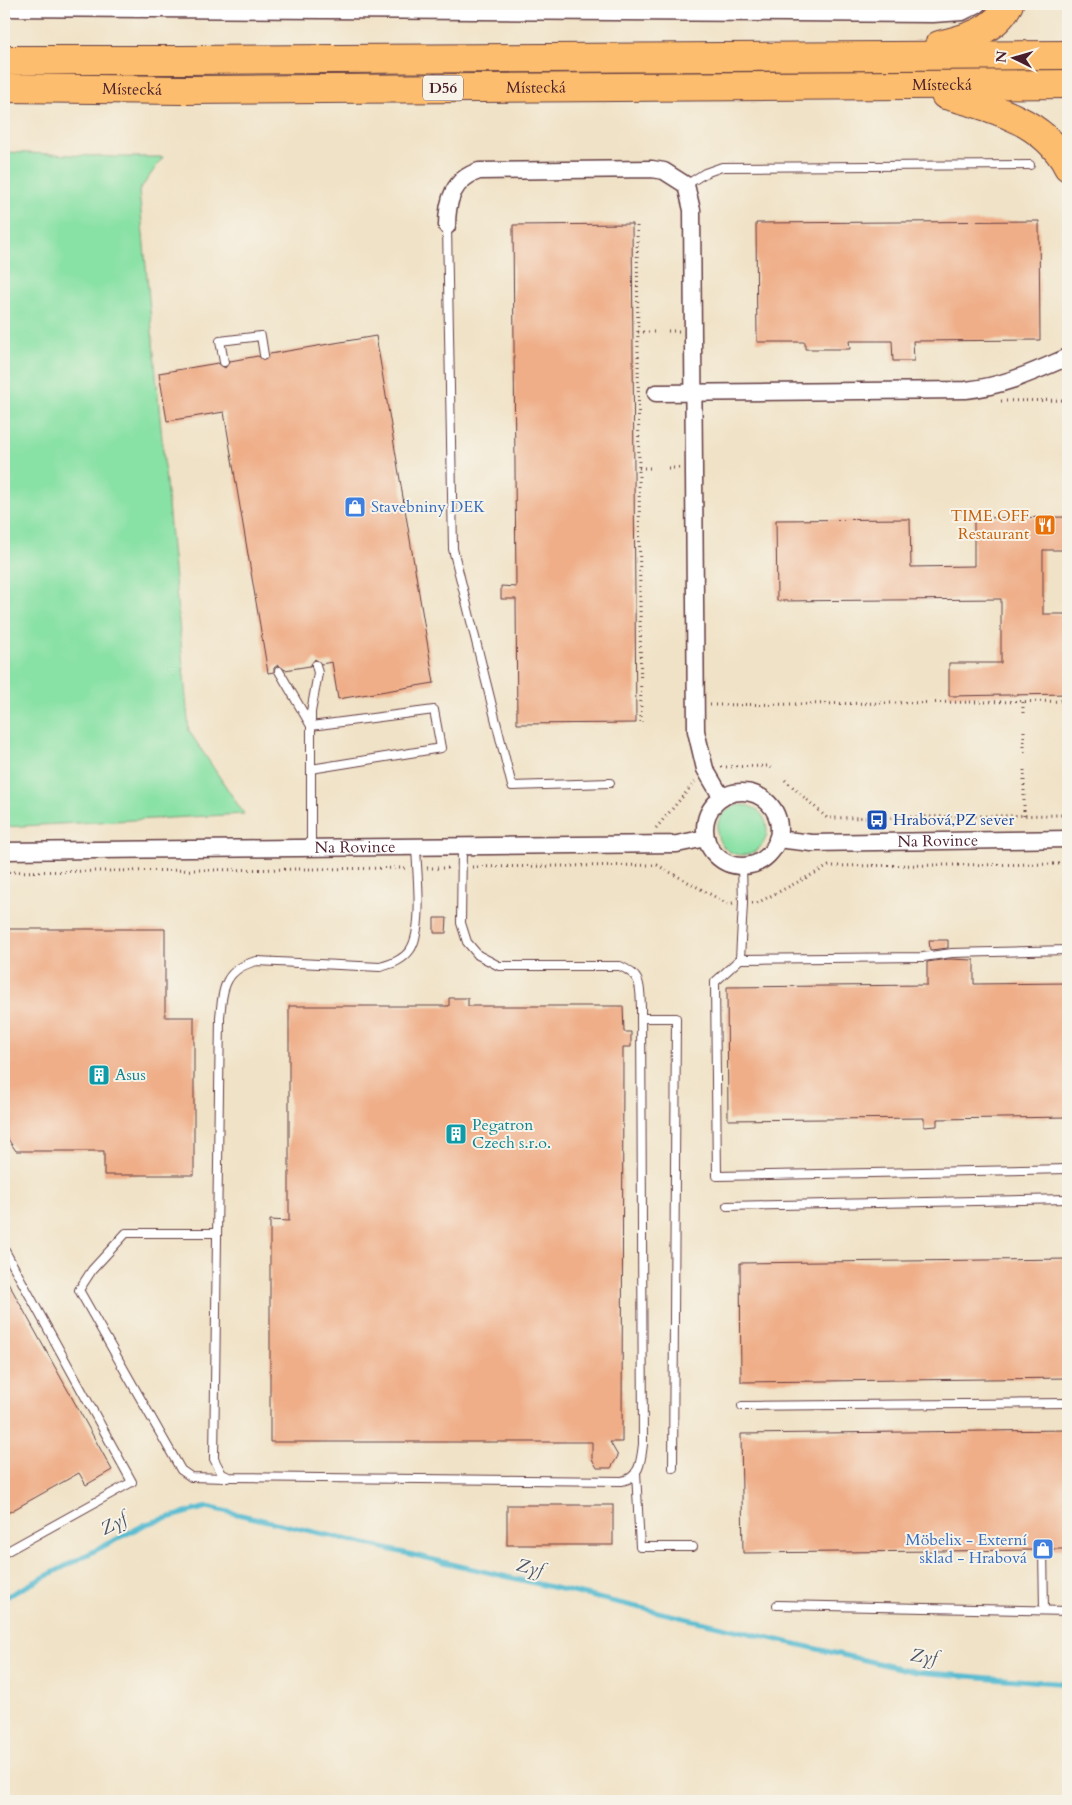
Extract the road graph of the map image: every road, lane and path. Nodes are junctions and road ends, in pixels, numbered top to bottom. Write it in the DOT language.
graph roads {
  1 [pos="978,4"];
  2 [pos="1009,4"];
  3 [pos="4,8"];
  4 [pos="1068,54"];
  5 [pos="876,56"];
  6 [pos="4,60"];
  7 [pos="1068,84"];
  8 [pos="882,86"];
  9 [pos="4,88"];
  10 [pos="1030,165"];
  11 [pos="1068,167"];
  12 [pos="686,185"];
  13 [pos="447,226"];
  14 [pos="637,226"];
  15 [pos="638,332"];
  16 [pos="654,332"];
  17 [pos="264,355"];
  18 [pos="1068,357"];
  19 [pos="224,362"];
  20 [pos="695,392"];
  21 [pos="656,393"];
  22 [pos="639,468"];
  23 [pos="654,468"];
  24 [pos="316,664"];
  25 [pos="279,671"];
  26 [pos="1068,701"];
  27 [pos="1023,702"];
  28 [pos="707,705"];
  29 [pos="1023,717"];
  30 [pos="641,723"];
  31 [pos="311,726"];
  32 [pos="1024,731"];
  33 [pos="1024,755"];
  34 [pos="772,768"];
  35 [pos="311,769"];
  36 [pos="716,770"];
  37 [pos="1024,770"];
  38 [pos="699,779"];
  39 [pos="786,780"];
  40 [pos="610,783"];
  41 [pos="722,798"];
  42 [pos="1068,808"];
  43 [pos="1024,816"];
  44 [pos="827,818"];
  45 [pos="828,824"];
  46 [pos="656,832"];
  47 [pos="706,838"];
  48 [pos="777,839"];
  49 [pos="1068,839"];
  50 [pos="416,848"];
  51 [pos="462,848"];
  52 [pos="311,849"];
  53 [pos="4,851"];
  54 [pos="1063,859"];
  55 [pos="828,861"];
  56 [pos="1062,864"];
  57 [pos="742,866"];
  58 [pos="828,866"];
  59 [pos="417,868"];
  60 [pos="462,868"];
  61 [pos="1068,868"];
  62 [pos="4,872"];
  63 [pos="734,903"];
  64 [pos="752,903"];
  65 [pos="1068,950"];
  66 [pos="740,959"];
  67 [pos="641,1018"];
  68 [pos="1068,1169"];
  69 [pos="1068,1199"];
  70 [pos="727,1206"];
  71 [pos="217,1233"];
  72 [pos="4,1249"];
  73 [pos="1068,1403"];
  74 [pos="742,1406"];
  75 [pos="673,1468"];
  76 [pos="636,1472"];
  77 [pos="237,1478"];
  78 [pos="692,1547"];
  79 [pos="1043,1550"];
  80 [pos="4,1553"];
  81 [pos="777,1605"];
  82 [pos="1044,1610"];
  83 [pos="1068,1611"];
  1 -- 3 [label="street"];
  2 -- 5 [label="highway"];
  4 -- 5 [label="highway, Místecká / D56"];
  5 -- 6 [label="highway, Místecká / D56"];
  7 -- 8 [label="highway, Místecká / D56"];
  8 -- 9 [label="highway, Místecká / D56"];
  8 -- 11 [label="highway"];
  10 -- 12 [label="lane"];
  12 -- 13 [label="street"];
  12 -- 20 [label="street"];
  13 -- 40 [label="lane"];
  14 -- 15 [label="path"];
  15 -- 16 [label="path"];
  15 -- 22 [label="path"];
  17 -- 19 [label="lane"];
  18 -- 20 [label="street"];
  20 -- 21 [label="street"];
  20 -- 41 [label="street"];
  22 -- 23 [label="path"];
  22 -- 30 [label="path"];
  24 -- 31 [label="lane"];
  25 -- 31 [label="lane"];
  26 -- 27 [label="path"];
  27 -- 28 [label="path"];
  27 -- 29 [label="path"];
  31 -- 35 [label="lane"];
  31 -- 35 [label="lane"];
  32 -- 33 [label="path"];
  34 -- 36 [label="path"];
  35 -- 52 [label="lane"];
  37 -- 43 [label="path"];
  38 -- 46 [label="path"];
  39 -- 44 [label="path"];
  41 -- 47 [label="street"];
  41 -- 48 [label="street"];
  42 -- 43 [label="path"];
  43 -- 44 [label="path"];
  44 -- 45 [label="path"];
  47 -- 51 [label="street, Na Rovince"];
  47 -- 57 [label="street"];
  48 -- 49 [label="street, Na Rovince"];
  48 -- 57 [label="street"];
  50 -- 51 [label="street, Na Rovince"];
  50 -- 52 [label="street, Na Rovince"];
  50 -- 59 [label="lane"];
  51 -- 60 [label="lane"];
  52 -- 53 [label="street, Na Rovince"];
  54 -- 56 [label="path"];
  55 -- 58 [label="path"];
  56 -- 58 [label="path"];
  56 -- 61 [label="path"];
  57 -- 66 [label="lane"];
  58 -- 64 [label="path"];
  59 -- 60 [label="path"];
  59 -- 62 [label="path"];
  59 -- 71 [label="lane"];
  60 -- 63 [label="path"];
  60 -- 67 [label="lane"];
  65 -- 66 [label="lane"];
  66 -- 68 [label="lane"];
  67 -- 75 [label="lane"];
  67 -- 76 [label="lane"];
  69 -- 70 [label="lane"];
  71 -- 77 [label="lane"];
  71 -- 77 [label="lane"];
  72 -- 80 [label="lane"];
  73 -- 74 [label="lane"];
  76 -- 77 [label="lane"];
  76 -- 78 [label="lane"];
  79 -- 82 [label="lane"];
  81 -- 82 [label="lane"];
  82 -- 83 [label="lane"];
}
